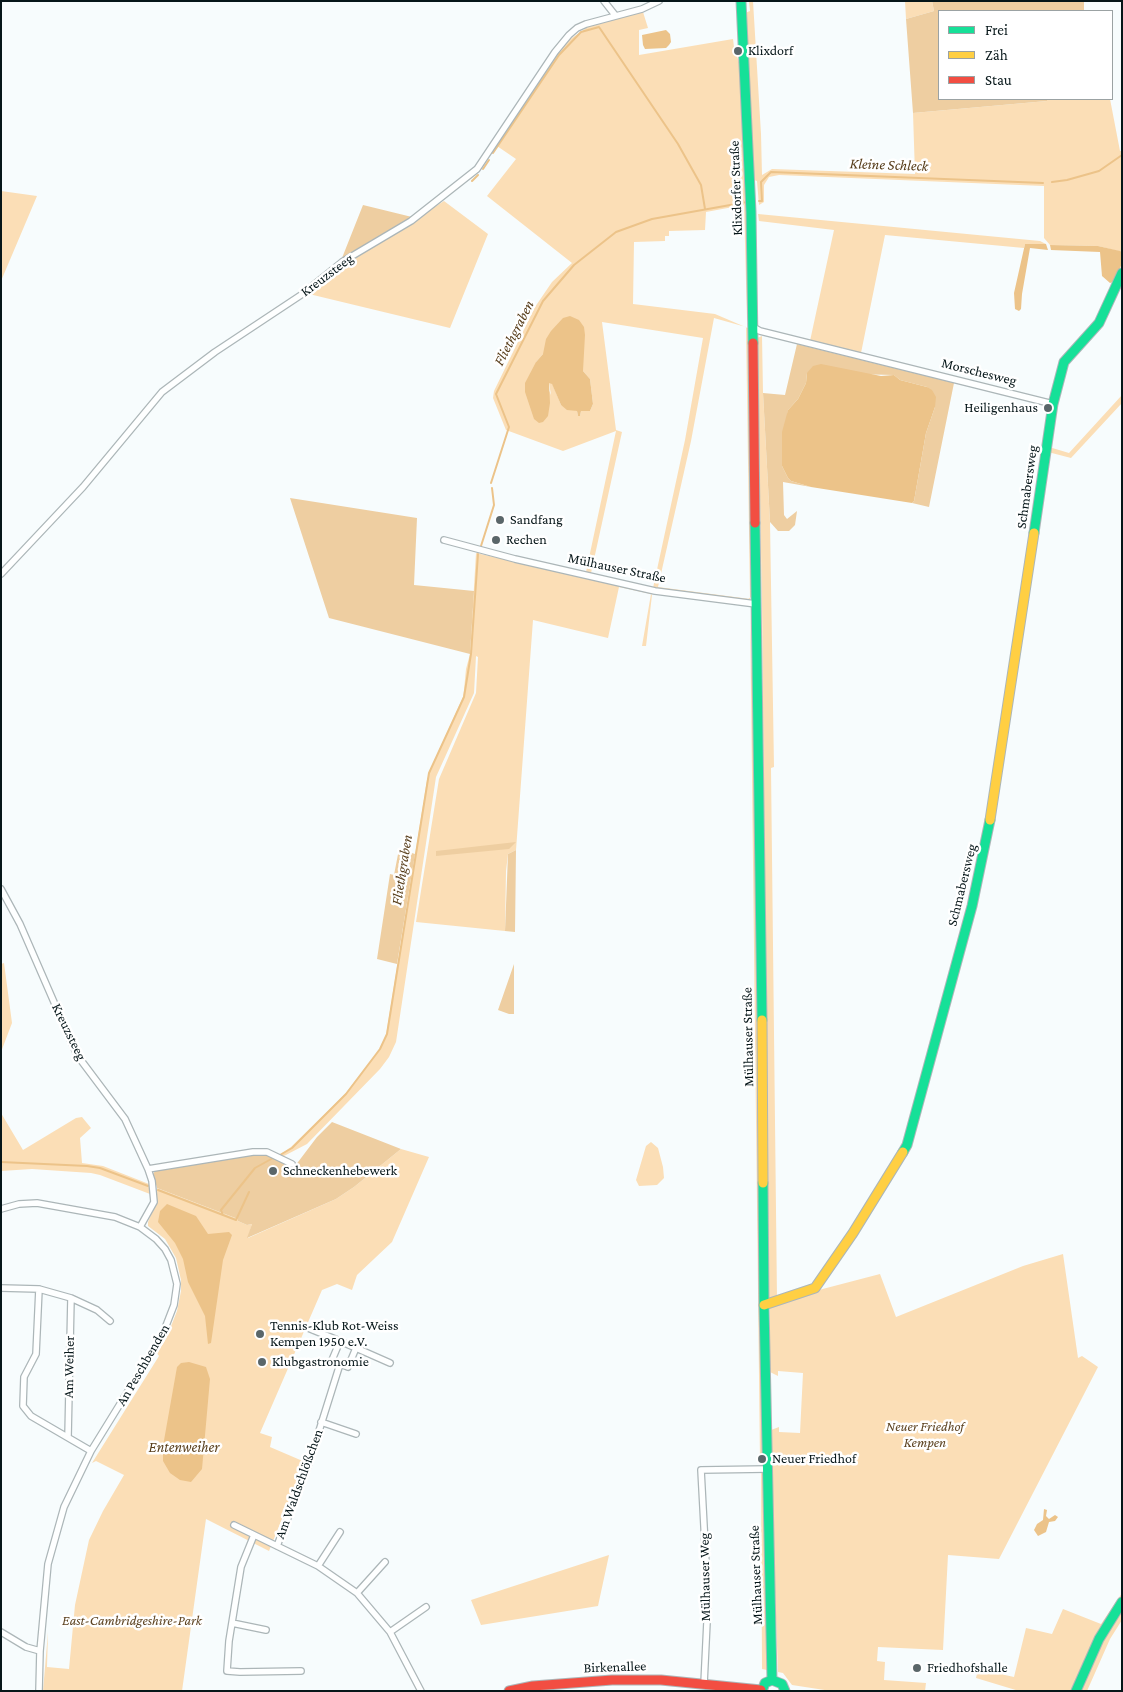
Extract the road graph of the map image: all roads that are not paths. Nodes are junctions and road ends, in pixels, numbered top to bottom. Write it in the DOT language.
graph roads {
  1 [pos="604,1"];
  2 [pos="659,1"];
  3 [pos="740,1"];
  4 [pos="615,16"];
  5 [pos="1122,273"];
  6 [pos="753,327"];
  7 [pos="754,374"];
  8 [pos="1053,404"];
  9 [pos="444,540"];
  10 [pos="1,574"];
  11 [pos="756,604"];
  12 [pos="1,889"];
  13 [pos="292,1164"];
  14 [pos="148,1169"];
  15 [pos="1,1208"];
  16 [pos="140,1227"];
  17 [pos="1,1288"];
  18 [pos="39,1289"];
  19 [pos="71,1298"];
  20 [pos="764,1305"];
  21 [pos="110,1320"];
  22 [pos="308,1328"];
  23 [pos="340,1341"];
  24 [pos="356,1348"];
  25 [pos="390,1363"];
  26 [pos="340,1364"];
  27 [pos="321,1422"];
  28 [pos="356,1434"];
  29 [pos="68,1436"];
  30 [pos="92,1450"];
  31 [pos="767,1469"];
  32 [pos="234,1525"];
  33 [pos="340,1532"];
  34 [pos="254,1535"];
  35 [pos="277,1546"];
  36 [pos="385,1562"];
  37 [pos="318,1566"];
  38 [pos="357,1593"];
  39 [pos="1122,1602"];
  40 [pos="426,1608"];
  41 [pos="232,1623"];
  42 [pos="266,1630"];
  43 [pos="1,1632"];
  44 [pos="390,1632"];
  45 [pos="40,1651"];
  46 [pos="301,1671"];
  47 [pos="772,1680"];
  48 [pos="704,1684"];
  49 [pos="534,1688"];
  50 [pos="722,1689"];
  51 [pos="762,1690"];
  52 [pos="39,1691"];
  53 [pos="422,1691"];
  54 [pos="509,1691"];
  55 [pos="785,1691"];
  56 [pos="1076,1691"];
  1 -- 4 [label="street"];
  2 -- 4 [label="street, Kreuzsteeg"];
  3 -- 6 [label="street, Klixdorfer Straße"];
  4 -- 10 [label="street, Kreuzsteeg"];
  5 -- 8 [label="street"];
  6 -- 7 [label="street, Klixdorfer Straße"];
  6 -- 8 [label="street, Morschesweg"];
  7 -- 11 [label="street, Mülhauser Straße"];
  8 -- 20 [label="street, Schmabersweg"];
  9 -- 11 [label="street, Mülhauser Straße"];
  11 -- 20 [label="street, Mülhauser Straße"];
  12 -- 14 [label="street, Kreuzsteeg"];
  13 -- 14 [label="street"];
  14 -- 16 [label="street, Kreuzsteeg"];
  15 -- 16 [label="street, An Peschbenden"];
  16 -- 30 [label="street, An Peschbenden"];
  17 -- 18 [label="street"];
  18 -- 19 [label="street"];
  18 -- 29 [label="street"];
  19 -- 21 [label="street"];
  19 -- 29 [label="street, Am Weiher"];
  20 -- 31 [label="street, Mülhauser Straße"];
  22 -- 23 [label="street"];
  23 -- 24 [label="street"];
  23 -- 26 [label="street, Am Waldschlößchen"];
  24 -- 25 [label="street"];
  24 -- 26 [label="street"];
  26 -- 27 [label="street, Am Waldschlößchen"];
  27 -- 28 [label="street, Am Waldschlößchen"];
  27 -- 35 [label="street, Am Waldschlößchen"];
  29 -- 30 [label="street"];
  30 -- 45 [label="street, An Peschbenden"];
  31 -- 47 [label="street, Mülhauser Straße"];
  31 -- 48 [label="street, Mülhauser Weg"];
  32 -- 34 [label="street"];
  33 -- 37 [label="street"];
  34 -- 35 [label="street"];
  34 -- 41 [label="street"];
  35 -- 37 [label="street"];
  36 -- 38 [label="street"];
  37 -- 38 [label="street"];
  38 -- 44 [label="street"];
  39 -- 56 [label="street"];
  40 -- 44 [label="street"];
  41 -- 42 [label="street"];
  41 -- 46 [label="street"];
  43 -- 45 [label="street"];
  44 -- 53 [label="street"];
  45 -- 52 [label="street, An Peschbenden"];
  47 -- 51 [label="street"];
  47 -- 55 [label="street"];
  48 -- 49 [label="street, Birkenallee"];
  48 -- 50 [label="street, Birkenallee"];
  49 -- 54 [label="street, Birkenallee"];
  50 -- 51 [label="street, Birkenallee"];
}
